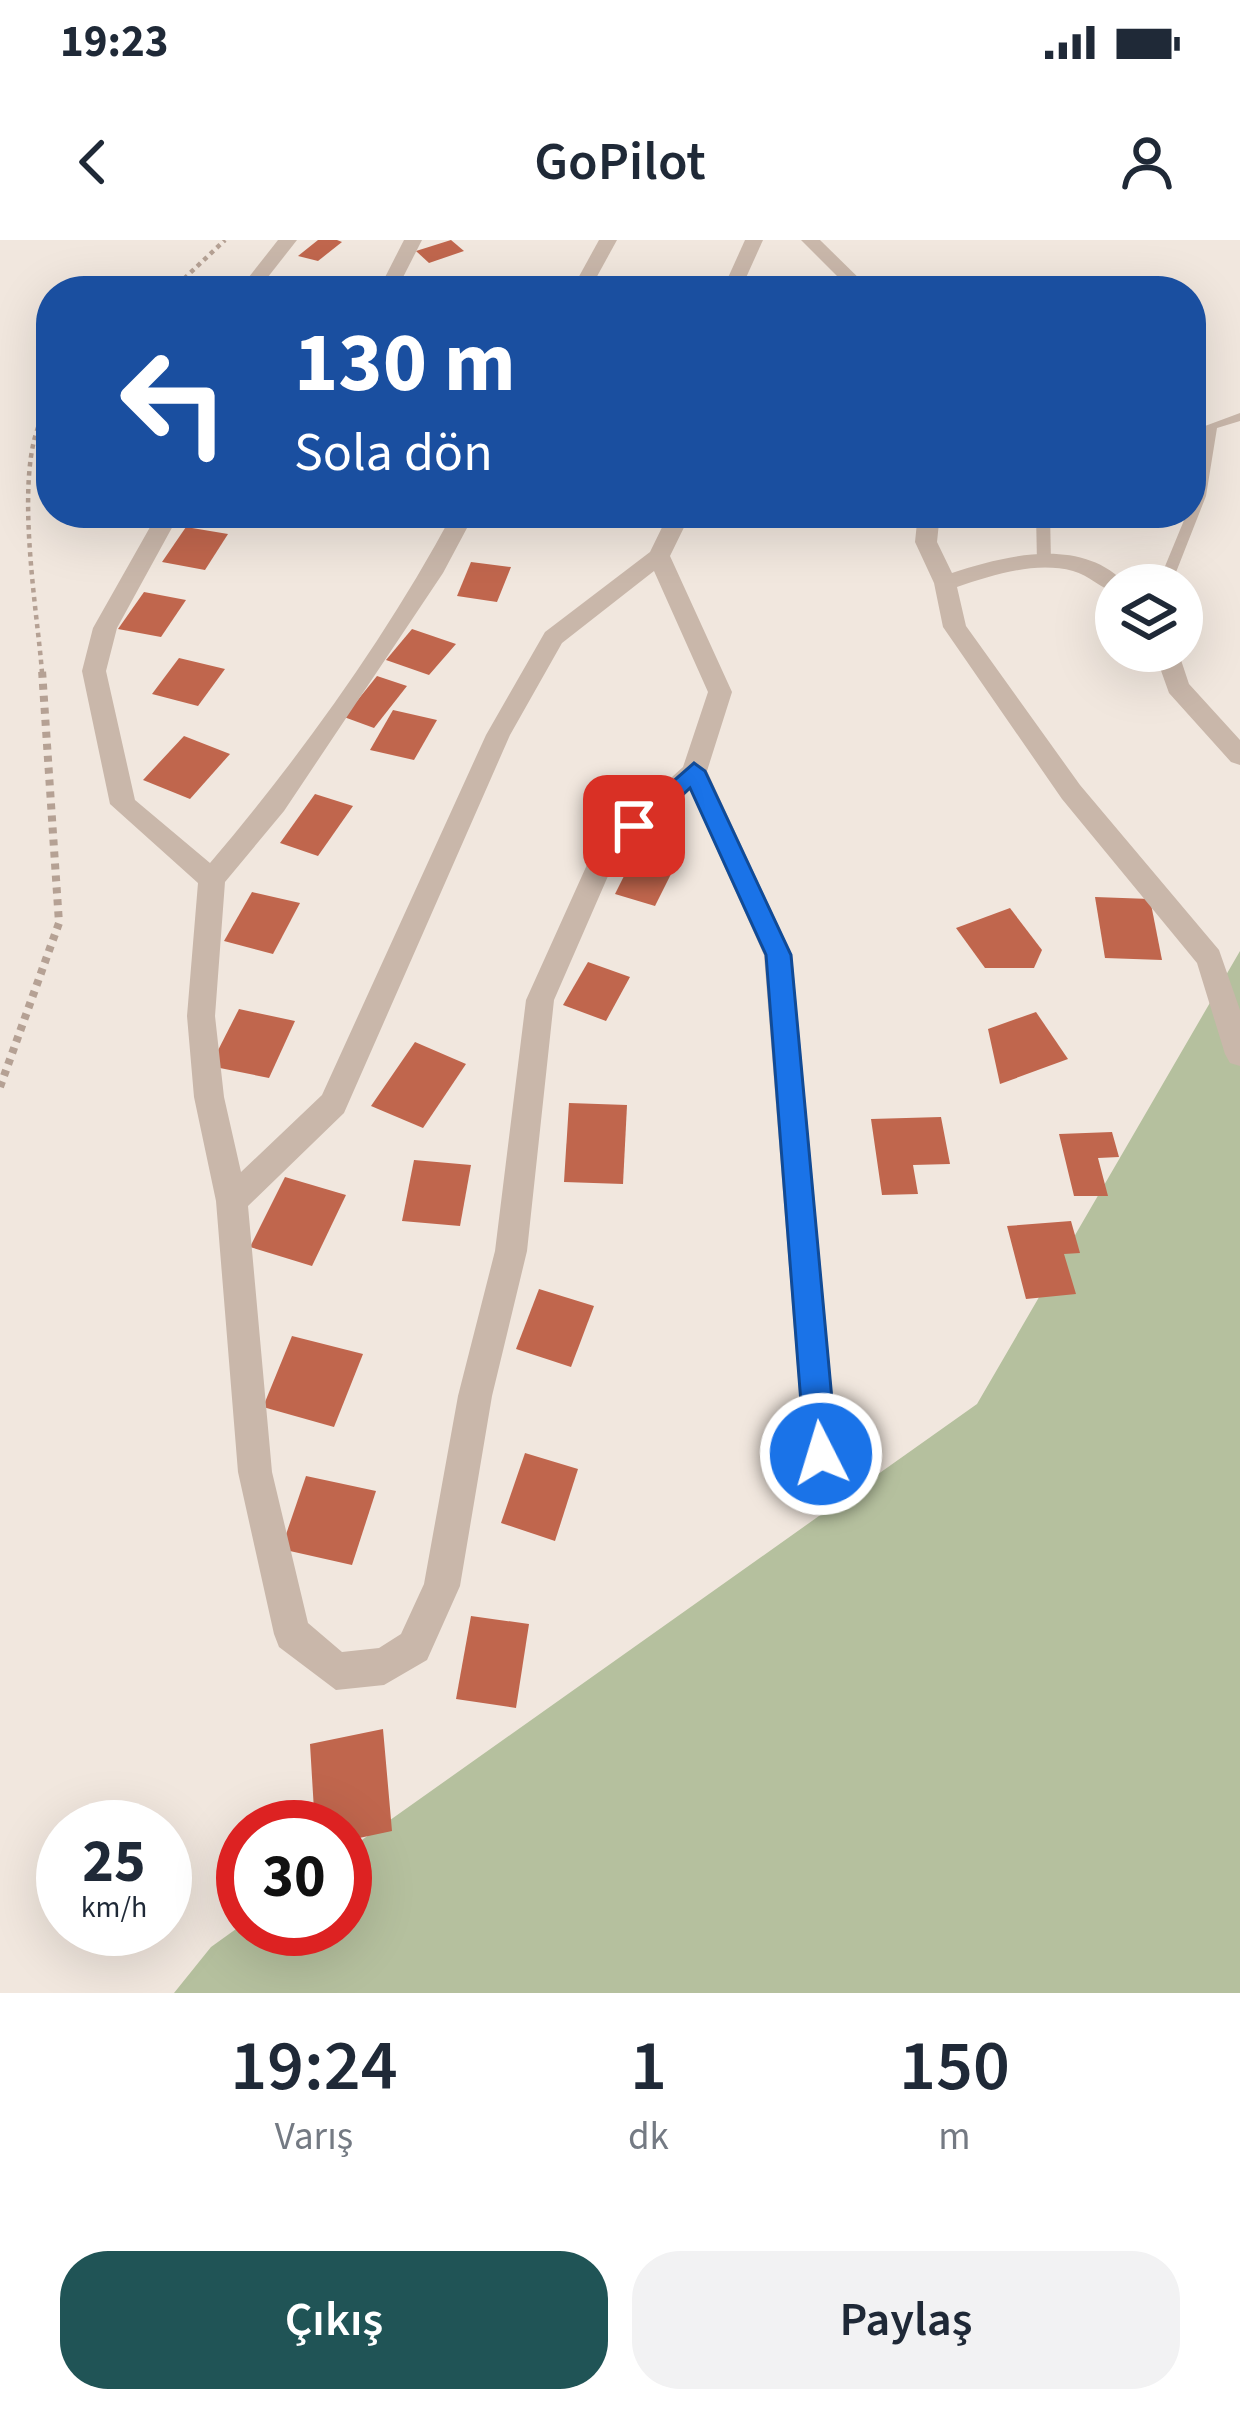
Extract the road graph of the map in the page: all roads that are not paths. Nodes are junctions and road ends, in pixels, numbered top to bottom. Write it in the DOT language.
graph roads {
  1 [pos="288,240"];
  2 [pos="413,240"];
  3 [pos="608,240"];
  4 [pos="754,240"];
  5 [pos="810,240"];
  6 [pos="259,276"];
  7 [pos="395,276"];
  8 [pos="588,276"];
  9 [pos="738,276"];
  10 [pos="847,276"];
  11 [pos="1240,417"];
  12 [pos="1206,461"];
  13 [pos="161,528"];
  14 [pos="456,528"];
  15 [pos="672,528"];
  16 [pos="927,528"];
  17 [pos="1043,528"];
  18 [pos="1187,528"];
  19 [pos="658,556"];
  20 [pos="1044,563"];
  21 [pos="1171,564"];
  22 [pos="1095,573"];
  23 [pos="945,583"];
  24 [pos="1173,672"];
  25 [pos="1240,756"];
  26 [pos="694,771"];
  27 [pos="212,879"];
  28 [pos="1240,1054"];
  29 [pos="232,1201"];
  30 [pos="821,1454"];
  1 -- 6 [label="street"];
  2 -- 7 [label="street"];
  3 -- 8 [label="street"];
  4 -- 9 [label="street"];
  5 -- 10 [label="street"];
  11 -- 12 [label="lane"];
  13 -- 27 [label="street"];
  14 -- 27 [label="street"];
  15 -- 19 [label="street"];
  16 -- 23 [label="street"];
  17 -- 20 [label="lane"];
  18 -- 21 [label="lane"];
  19 -- 26 [label="street"];
  19 -- 29 [label="street"];
  20 -- 22 [label="street"];
  20 -- 23 [label="street"];
  23 -- 28 [label="street"];
  24 -- 25 [label="street"];
  26 -- 29 [label="street"];
  26 -- 30 [label="street"];
  27 -- 29 [label="street"];
}
